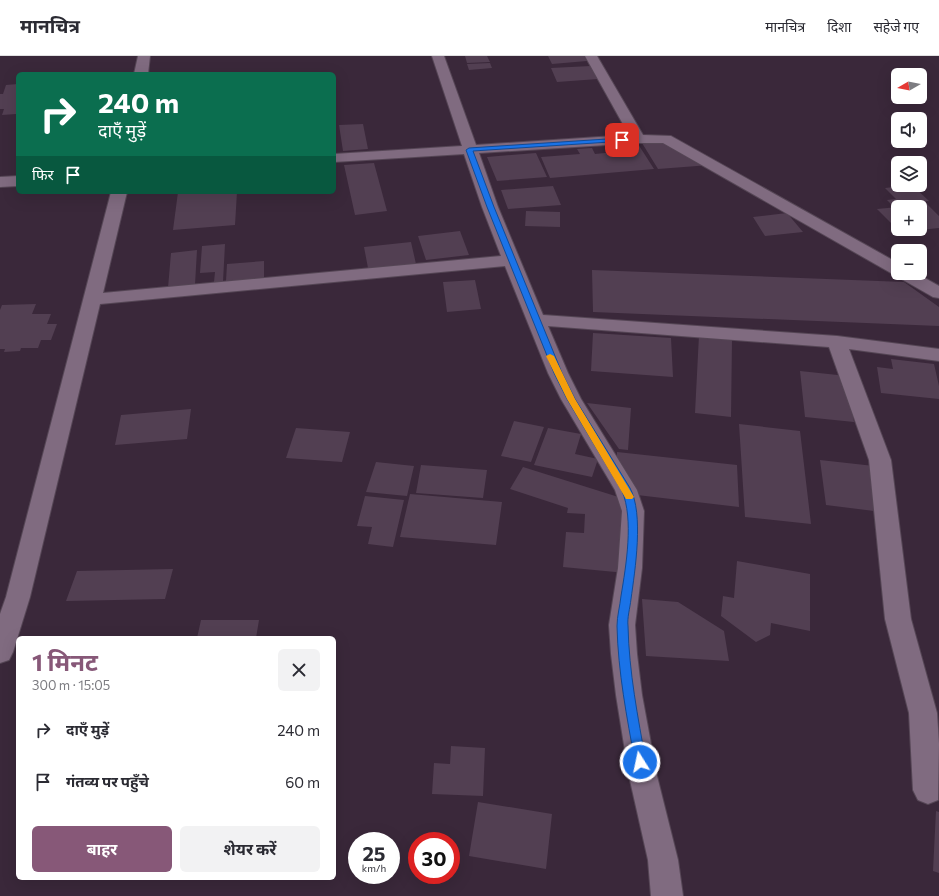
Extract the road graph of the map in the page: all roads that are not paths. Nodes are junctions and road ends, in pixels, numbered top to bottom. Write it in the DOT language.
graph roads {
  1 [pos="144,56"];
  2 [pos="438,56"];
  3 [pos="591,56"];
  4 [pos="141,72"];
  5 [pos="638,139"];
  6 [pos="469,150"];
  7 [pos="336,158"];
  8 [pos="16,181"];
  9 [pos="0,182"];
  10 [pos="118,194"];
  11 [pos="512,260"];
  12 [pos="891,266"];
  13 [pos="915,280"];
  14 [pos="939,294"];
  15 [pos="92,299"];
  16 [pos="536,320"];
  17 [pos="837,342"];
  18 [pos="939,355"];
  19 [pos="9,597"];
  20 [pos="0,652"];
  21 [pos="928,790"];
  22 [pos="667,896"];
  1 -- 4 [label="street"];
  2 -- 6 [label="street"];
  3 -- 5 [label="street"];
  5 -- 6 [label="street"];
  5 -- 12 [label="street"];
  6 -- 7 [label="street"];
  6 -- 11 [label="street"];
  8 -- 9 [label="street"];
  10 -- 15 [label="street"];
  11 -- 15 [label="street"];
  11 -- 16 [label="street"];
  13 -- 14 [label="street"];
  15 -- 19 [label="street"];
  16 -- 17 [label="street"];
  16 -- 22 [label="street"];
  17 -- 18 [label="street"];
  17 -- 21 [label="street"];
  19 -- 20 [label="street"];
}
